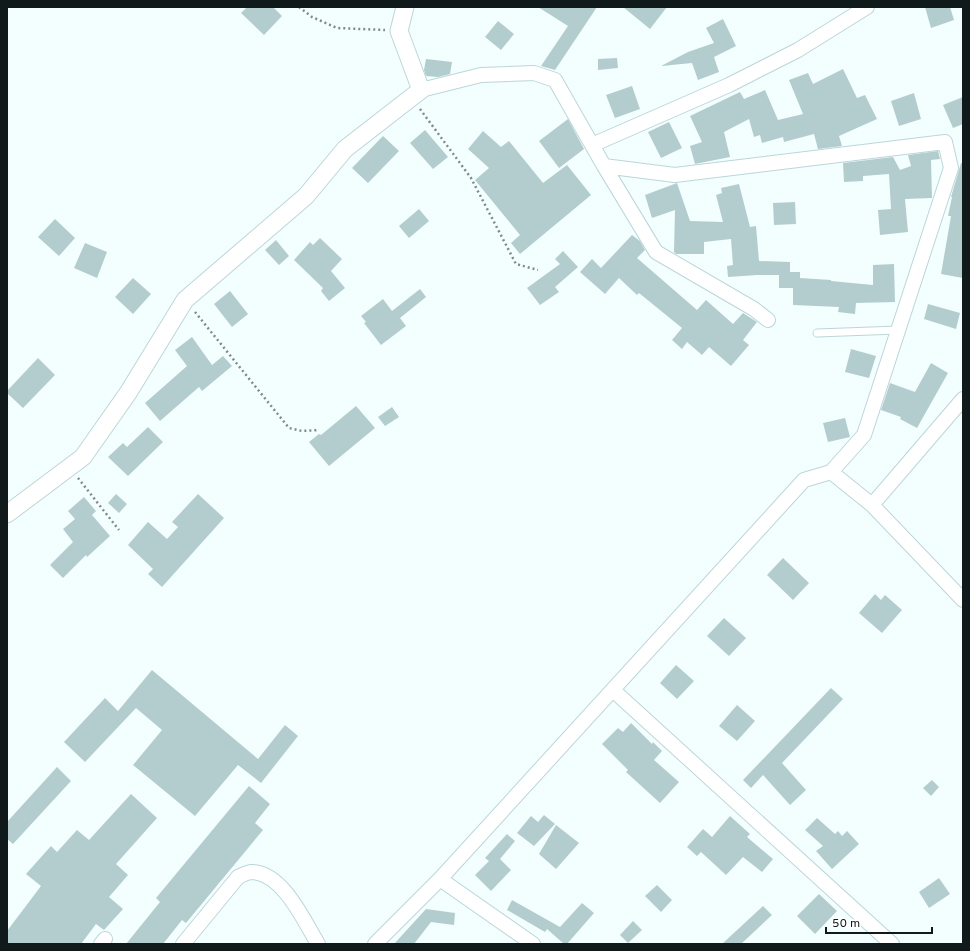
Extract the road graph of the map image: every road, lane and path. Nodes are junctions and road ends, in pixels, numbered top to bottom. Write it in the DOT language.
graph roads {
  1 [pos="299,7"];
  2 [pos="405,7"];
  3 [pos="867,7"];
  4 [pos="399,31"];
  5 [pos="416,94"];
  6 [pos="592,145"];
  7 [pos="957,165"];
  8 [pos="604,166"];
  9 [pos="538,270"];
  10 [pos="186,300"];
  11 [pos="768,320"];
  12 [pos="898,330"];
  13 [pos="817,333"];
  14 [pos="963,399"];
  15 [pos="319,430"];
  16 [pos="70,469"];
  17 [pos="831,472"];
  18 [pos="872,505"];
  19 [pos="7,514"];
  20 [pos="119,530"];
  21 [pos="963,600"];
  22 [pos="614,691"];
  23 [pos="440,878"];
  24 [pos="183,944"];
  25 [pos="318,944"];
  26 [pos="376,944"];
  27 [pos="533,944"];
  28 [pos="892,944"];
  1 -- 4 [label="path"];
  2 -- 4 [label="street"];
  3 -- 6 [label="street"];
  4 -- 5 [label="street"];
  5 -- 6 [label="street"];
  5 -- 9 [label="path"];
  5 -- 10 [label="street"];
  6 -- 8 [label="street"];
  7 -- 8 [label="street"];
  7 -- 12 [label="street"];
  8 -- 11 [label="street"];
  10 -- 15 [label="path"];
  10 -- 16 [label="street"];
  12 -- 13 [label="lane"];
  12 -- 17 [label="street"];
  14 -- 18 [label="street"];
  16 -- 19 [label="street"];
  16 -- 20 [label="path"];
  17 -- 18 [label="street"];
  17 -- 22 [label="street"];
  18 -- 21 [label="street"];
  22 -- 23 [label="street"];
  22 -- 28 [label="street"];
  23 -- 26 [label="street"];
  23 -- 27 [label="street"];
  24 -- 25 [label="street"];
}
